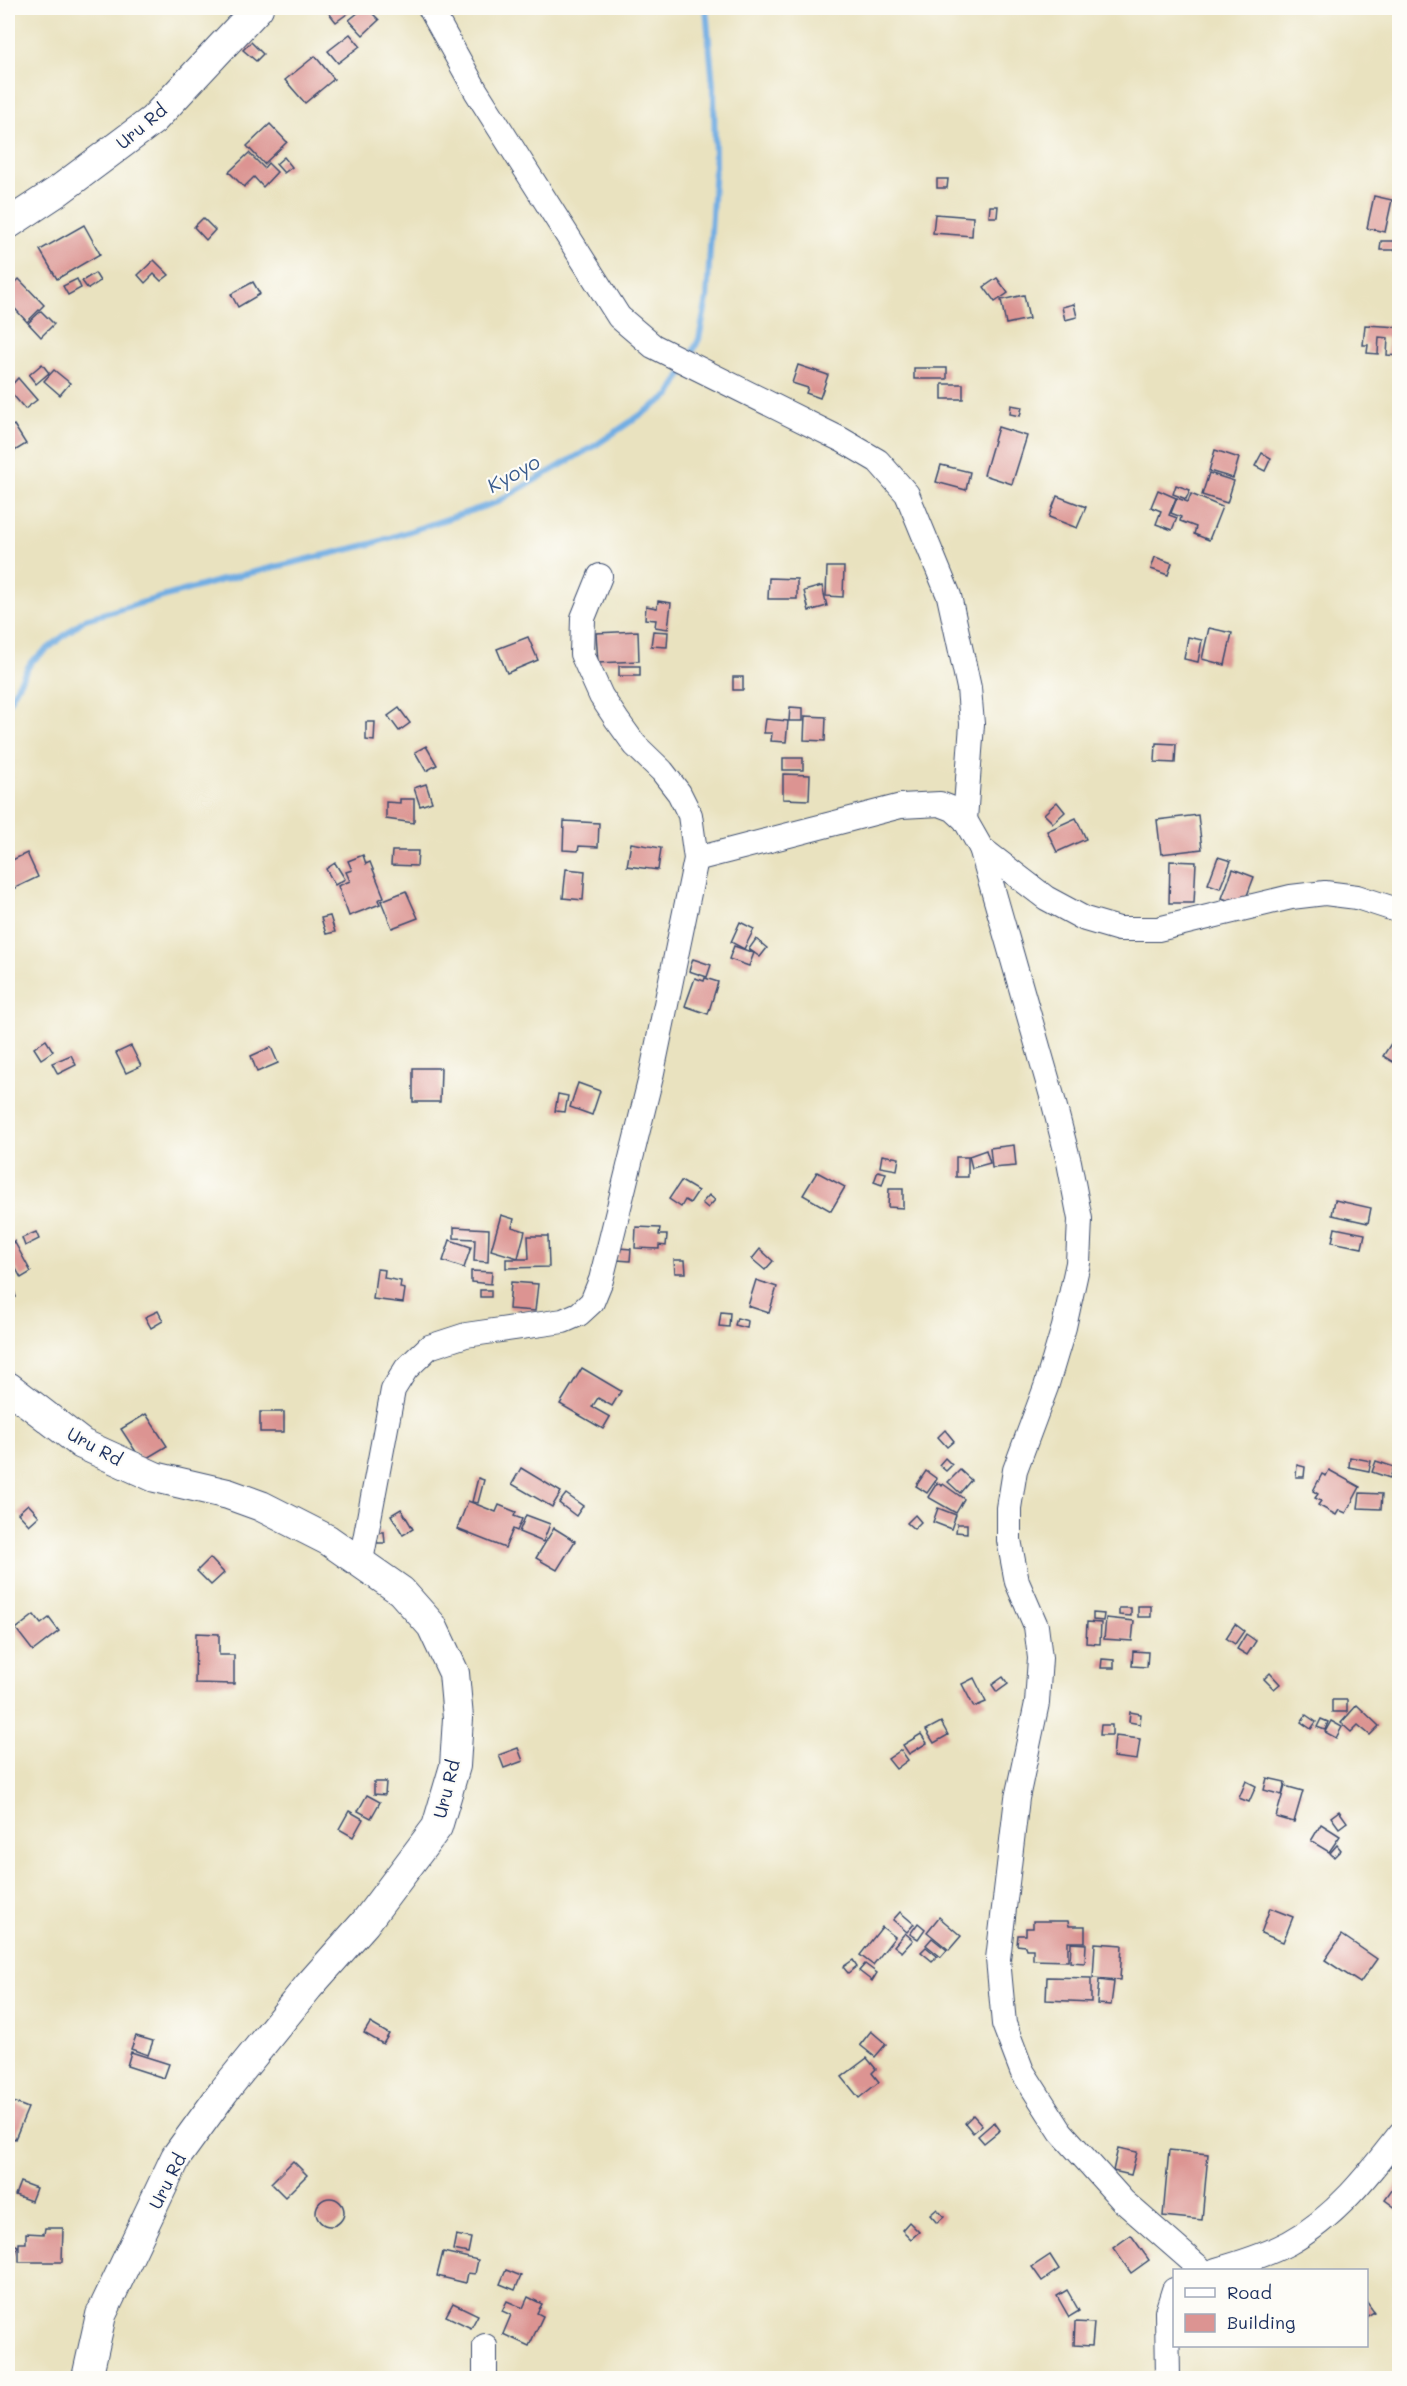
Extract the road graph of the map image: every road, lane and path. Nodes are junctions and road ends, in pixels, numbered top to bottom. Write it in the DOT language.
graph roads {
  1 [pos="258,8"];
  2 [pos="430,8"];
  3 [pos="8,224"];
  4 [pos="600,576"];
  5 [pos="965,820"];
  6 [pos="981,848"];
  7 [pos="696,859"];
  8 [pos="1400,911"];
  9 [pos="8,1387"];
  10 [pos="361,1561"];
  11 [pos="1400,2134"];
  12 [pos="1200,2269"];
  13 [pos="1222,2269"];
  14 [pos="1173,2293"];
  15 [pos="485,2346"];
  16 [pos="87,2379"];
  17 [pos="485,2379"];
  18 [pos="1168,2379"];
  1 -- 3 [label="street, Uru Rd"];
  2 -- 5 [label="street"];
  4 -- 7 [label="street"];
  5 -- 6 [label="street"];
  5 -- 7 [label="street"];
  6 -- 8 [label="street"];
  6 -- 12 [label="street"];
  7 -- 10 [label="street"];
  9 -- 10 [label="street, Uru Rd"];
  10 -- 16 [label="street, Uru Rd"];
  11 -- 13 [label="street"];
  14 -- 18 [label="street"];
  15 -- 17 [label="street"];
}
